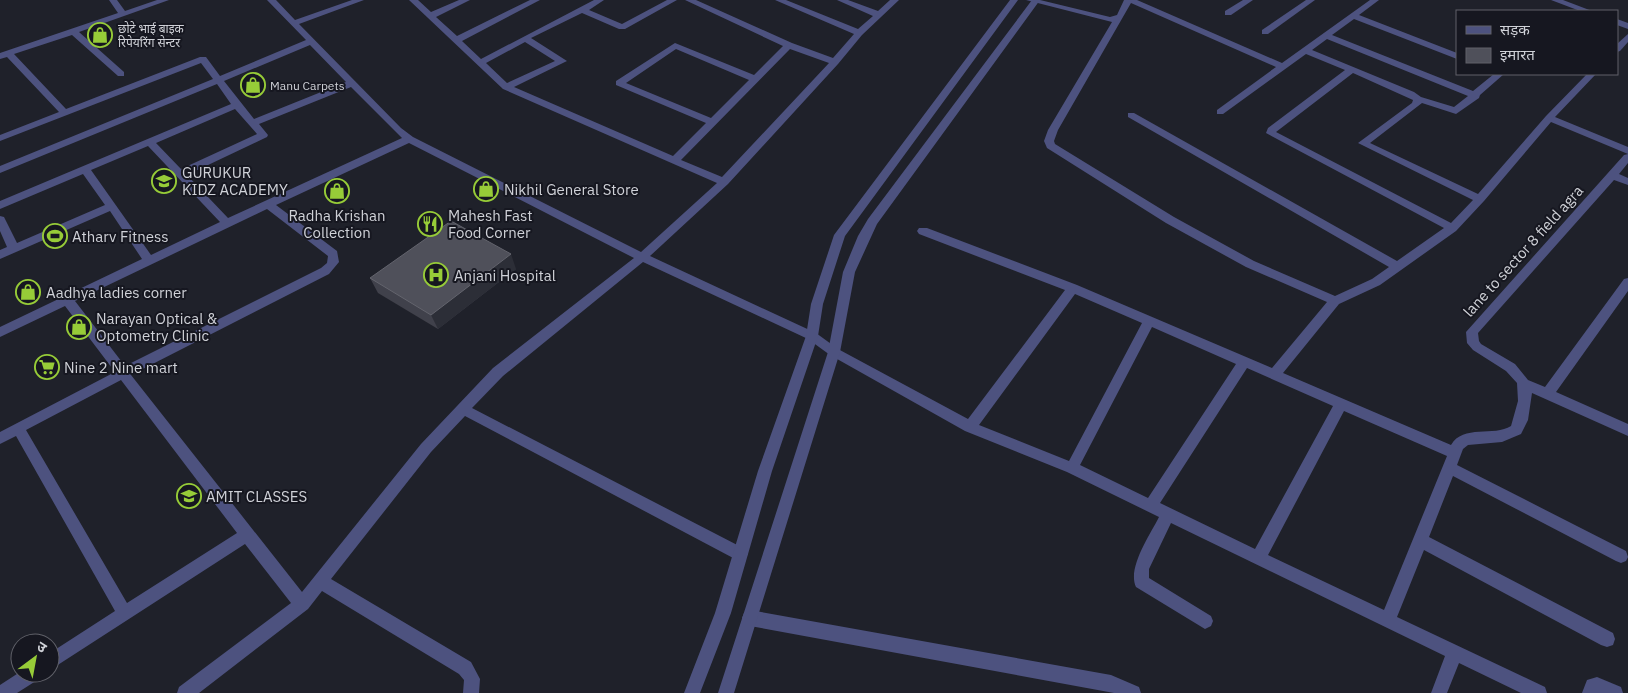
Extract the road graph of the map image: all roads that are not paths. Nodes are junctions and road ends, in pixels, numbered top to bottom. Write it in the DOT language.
graph roads {
  1 [pos="113,0"];
  2 [pos="165,0"];
  3 [pos="271,0"];
  4 [pos="360,0"];
  5 [pos="413,0"];
  6 [pos="466,0"];
  7 [pos="536,0"];
  8 [pos="600,0"];
  9 [pos="673,0"];
  10 [pos="689,0"];
  11 [pos="778,0"];
  12 [pos="841,0"];
  13 [pos="895,0"];
  14 [pos="1014,0"];
  15 [pos="1034,0"];
  16 [pos="1129,0"];
  17 [pos="1249,0"];
  18 [pos="1311,0"];
  19 [pos="1375,0"];
  20 [pos="1555,0"];
  21 [pos="1568,8"];
  22 [pos="582,10"];
  23 [pos="1581,10"];
  24 [pos="1228,13"];
  25 [pos="123,15"];
  26 [pos="430,16"];
  27 [pos="880,16"];
  28 [pos="1354,16"];
  29 [pos="1119,18"];
  30 [pos="294,23"];
  31 [pos="74,32"];
  32 [pos="1265,32"];
  33 [pos="859,33"];
  34 [pos="1327,36"];
  35 [pos="1628,37"];
  36 [pos="525,38"];
  37 [pos="456,40"];
  38 [pos="312,41"];
  39 [pos="789,45"];
  40 [pos="1618,47"];
  41 [pos="1307,51"];
  42 [pos="4,55"];
  43 [pos="1456,56"];
  44 [pos="834,62"];
  45 [pos="480,63"];
  46 [pos="1284,67"];
  47 [pos="1351,70"];
  48 [pos="121,74"];
  49 [pos="1498,75"];
  50 [pos="1591,75"];
  51 [pos="218,80"];
  52 [pos="756,80"];
  53 [pos="352,83"];
  54 [pos="506,87"];
  55 [pos="1476,96"];
  56 [pos="1418,99"];
  57 [pos="237,105"];
  58 [pos="64,112"];
  59 [pos="1220,112"];
  60 [pos="1131,115"];
  61 [pos="1549,118"];
  62 [pos="713,122"];
  63 [pos="252,123"];
  64 [pos="0,138"];
  65 [pos="409,139"];
  66 [pos="149,142"];
  67 [pos="1628,151"];
  68 [pos="1628,157"];
  69 [pos="674,161"];
  70 [pos="85,169"];
  71 [pos="0,170"];
  72 [pos="180,174"];
  73 [pos="1612,175"];
  74 [pos="724,182"];
  75 [pos="1628,182"];
  76 [pos="1480,199"];
  77 [pos="268,204"];
  78 [pos="0,205"];
  79 [pos="112,206"];
  80 [pos="0,220"];
  81 [pos="227,223"];
  82 [pos="1452,228"];
  83 [pos="923,231"];
  84 [pos="14,249"];
  85 [pos="0,255"];
  86 [pos="642,257"];
  87 [pos="149,261"];
  88 [pos="1399,267"];
  89 [pos="1628,282"];
  90 [pos="1073,288"];
  91 [pos="67,300"];
  92 [pos="1335,301"];
  93 [pos="1148,321"];
  94 [pos="0,332"];
  95 [pos="812,336"];
  96 [pos="834,352"];
  97 [pos="1244,362"];
  98 [pos="122,372"];
  99 [pos="1274,375"];
  100 [pos="1524,384"];
  101 [pos="1547,394"];
  102 [pos="1341,404"];
  103 [pos="462,409"];
  104 [pos="970,427"];
  105 [pos="18,428"];
  106 [pos="1628,430"];
  107 [pos="0,438"];
  108 [pos="1455,453"];
  109 [pos="1449,467"];
  110 [pos="1072,468"];
  111 [pos="1150,506"];
  112 [pos="1168,515"];
  113 [pos="246,535"];
  114 [pos="1420,540"];
  115 [pos="740,554"];
  116 [pos="1621,556"];
  117 [pos="1258,558"];
  118 [pos="320,581"];
  119 [pos="302,604"];
  120 [pos="125,614"];
  121 [pos="750,618"];
  122 [pos="1388,620"];
  123 [pos="1205,621"];
  124 [pos="1607,639"];
  125 [pos="1455,652"];
  126 [pos="60,656"];
  127 [pos="18,683"];
  128 [pos="2,693"];
  129 [pos="185,693"];
  130 [pos="471,693"];
  131 [pos="692,693"];
  132 [pos="726,693"];
  133 [pos="1132,693"];
  134 [pos="1439,693"];
  135 [pos="1539,693"];
  136 [pos="1590,693"];
  137 [pos="1615,693"];
  1 -- 25 [label="street"];
  2 -- 25 [label="street"];
  3 -- 30 [label="street"];
  4 -- 30 [label="street"];
  5 -- 26 [label="street"];
  6 -- 26 [label="street"];
  7 -- 37 [label="street"];
  8 -- 22 [label="street"];
  9 -- 22 [label="street"];
  10 -- 39 [label="street"];
  11 -- 33 [label="street"];
  12 -- 27 [label="street"];
  13 -- 27 [label="street"];
  14 -- 95 [label="street"];
  15 -- 29 [label="street"];
  15 -- 96 [label="street"];
  16 -- 29 [label="street"];
  16 -- 46 [label="street"];
  17 -- 24 [label="street"];
  18 -- 32 [label="street"];
  19 -- 28 [label="street"];
  20 -- 21 [label="street"];
  21 -- 23 [label="street"];
  22 -- 36 [label="street"];
  25 -- 31 [label="street"];
  26 -- 37 [label="street"];
  27 -- 33 [label="street"];
  28 -- 34 [label="street"];
  28 -- 43 [label="street"];
  29 -- 92 [label="street"];
  30 -- 38 [label="street"];
  31 -- 42 [label="street"];
  31 -- 48 [label="street"];
  33 -- 44 [label="street"];
  34 -- 41 [label="street"];
  34 -- 55 [label="street"];
  35 -- 40 [label="street"];
  36 -- 45 [label="street"];
  36 -- 54 [label="street"];
  37 -- 45 [label="street"];
  38 -- 51 [label="street"];
  38 -- 53 [label="street"];
  39 -- 44 [label="street"];
  39 -- 52 [label="street"];
  41 -- 46 [label="street"];
  41 -- 47 [label="street"];
  42 -- 58 [label="street"];
  44 -- 74 [label="street"];
  45 -- 54 [label="street"];
  46 -- 59 [label="street"];
  47 -- 56 [label="street"];
  47 -- 82 [label="street"];
  49 -- 55 [label="street"];
  50 -- 61 [label="street"];
  51 -- 57 [label="street"];
  51 -- 58 [label="street"];
  51 -- 71 [label="street"];
  52 -- 62 [label="street"];
  52 -- 62 [label="street"];
  53 -- 63 [label="street"];
  53 -- 65 [label="street"];
  54 -- 69 [label="street"];
  55 -- 56 [label="street"];
  56 -- 76 [label="street"];
  57 -- 63 [label="street"];
  57 -- 66 [label="street"];
  58 -- 64 [label="street"];
  60 -- 88 [label="street"];
  61 -- 67 [label="street"];
  61 -- 76 [label="street"];
  62 -- 69 [label="street"];
  63 -- 72 [label="street"];
  65 -- 77 [label="street"];
  65 -- 86 [label="street"];
  66 -- 70 [label="street"];
  66 -- 72 [label="street"];
  68 -- 73 [label="street, lane to sector 8 field agra"];
  69 -- 74 [label="street"];
  70 -- 78 [label="street"];
  70 -- 79 [label="street"];
  72 -- 81 [label="street"];
  73 -- 75 [label="street"];
  73 -- 100 [label="street, lane to sector 8 field agra"];
  74 -- 86 [label="street"];
  76 -- 82 [label="street"];
  77 -- 81 [label="street"];
  77 -- 98 [label="street"];
  79 -- 84 [label="street"];
  79 -- 87 [label="street"];
  80 -- 84 [label="street"];
  81 -- 87 [label="street"];
  82 -- 88 [label="street"];
  83 -- 90 [label="street"];
  84 -- 85 [label="street"];
  86 -- 95 [label="street"];
  86 -- 103 [label="street"];
  87 -- 91 [label="street"];
  88 -- 92 [label="street"];
  89 -- 101 [label="street"];
  90 -- 93 [label="street"];
  90 -- 104 [label="street"];
  91 -- 94 [label="street"];
  91 -- 98 [label="street"];
  92 -- 99 [label="street"];
  93 -- 97 [label="street"];
  93 -- 110 [label="street"];
  95 -- 96 [label="street"];
  95 -- 115 [label="street"];
  96 -- 104 [label="street"];
  96 -- 121 [label="street"];
  97 -- 99 [label="street"];
  97 -- 111 [label="street"];
  98 -- 105 [label="street"];
  98 -- 113 [label="street"];
  99 -- 102 [label="street"];
  100 -- 101 [label="street"];
  100 -- 108 [label="street"];
  101 -- 106 [label="street"];
  102 -- 108 [label="street"];
  102 -- 117 [label="street"];
  103 -- 115 [label="street"];
  103 -- 118 [label="street"];
  104 -- 110 [label="street"];
  105 -- 107 [label="street"];
  105 -- 120 [label="street"];
  108 -- 109 [label="street"];
  109 -- 114 [label="street"];
  109 -- 116 [label="street"];
  110 -- 111 [label="street"];
  111 -- 112 [label="street"];
  112 -- 117 [label="street"];
  112 -- 123 [label="street"];
  113 -- 119 [label="street"];
  113 -- 120 [label="street"];
  114 -- 122 [label="street"];
  114 -- 124 [label="street"];
  115 -- 131 [label="street"];
  117 -- 122 [label="street"];
  118 -- 119 [label="street"];
  118 -- 130 [label="street"];
  119 -- 129 [label="street"];
  120 -- 126 [label="street"];
  121 -- 132 [label="street"];
  121 -- 133 [label="street"];
  122 -- 125 [label="street"];
  125 -- 134 [label="street"];
  125 -- 135 [label="street"];
  127 -- 128 [label="street"];
  136 -- 137 [label="street"];
}
